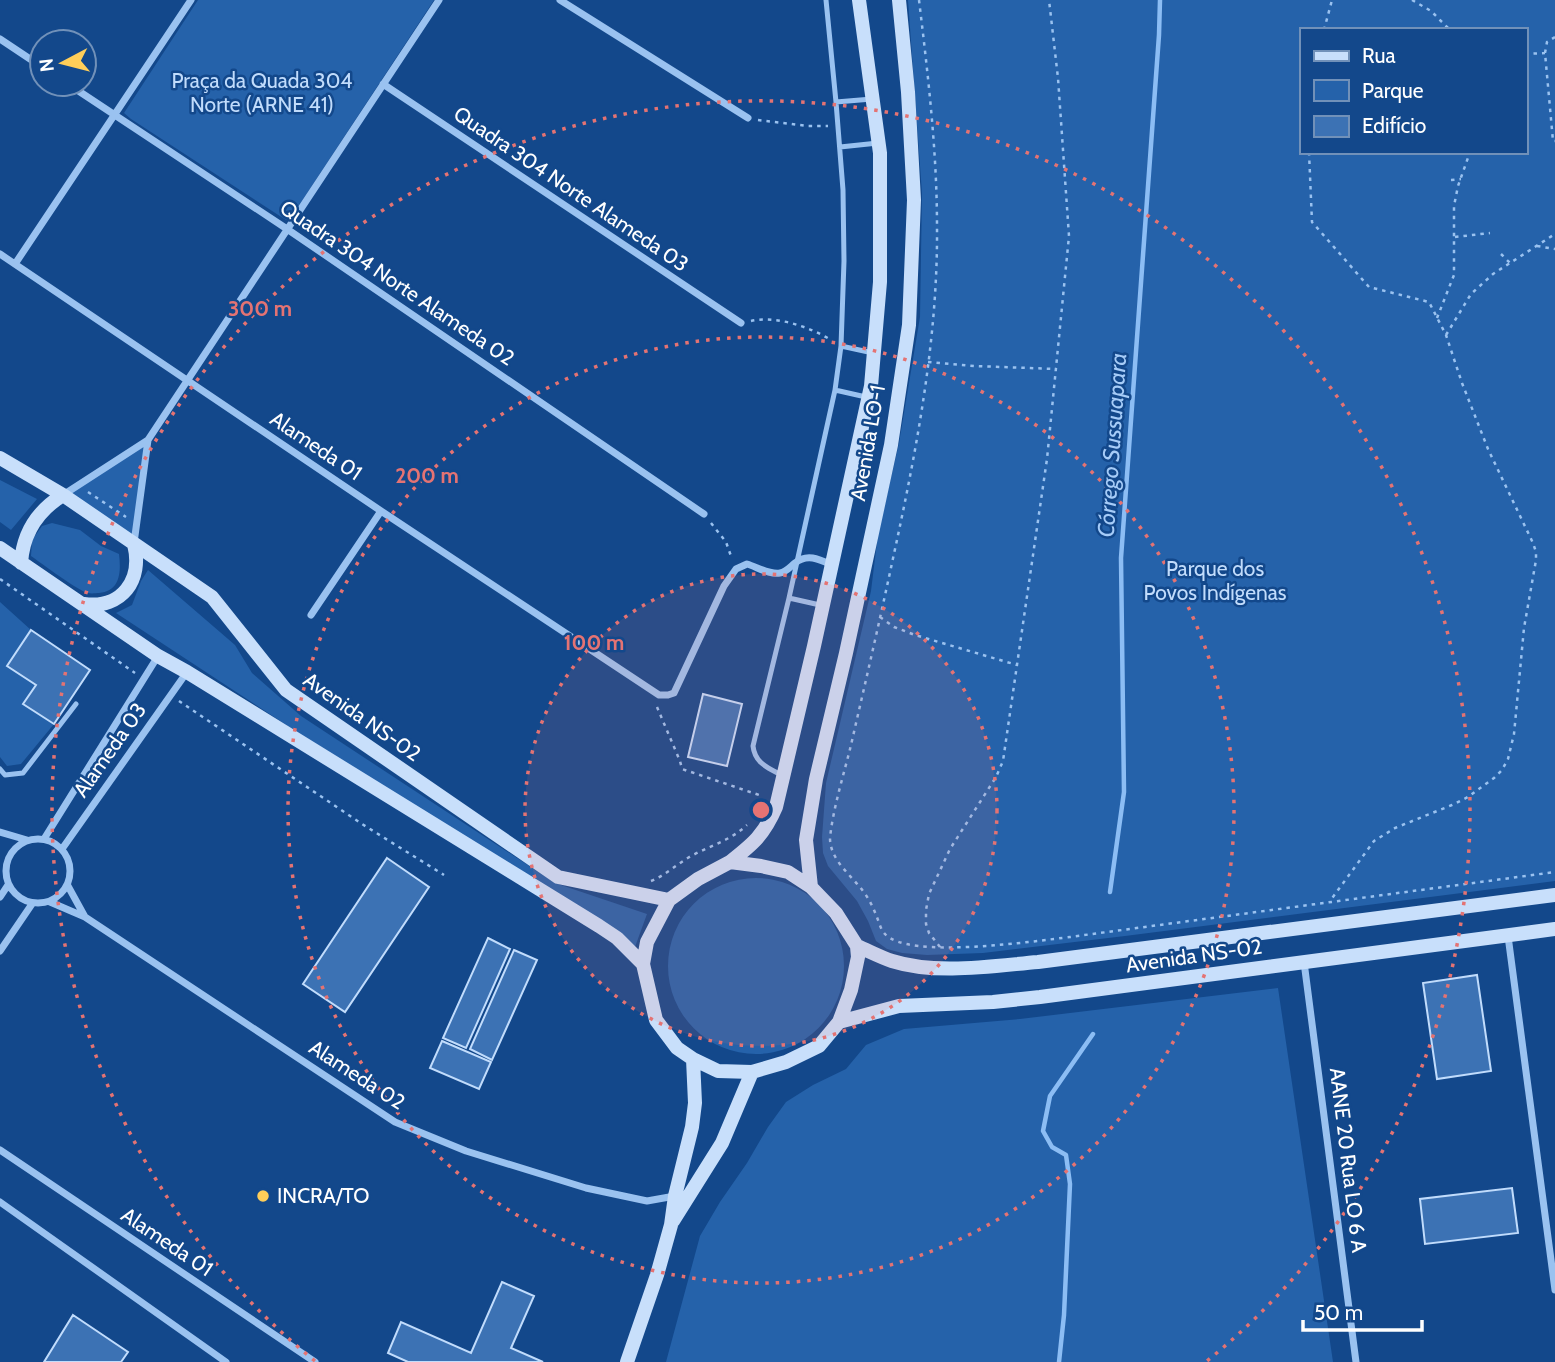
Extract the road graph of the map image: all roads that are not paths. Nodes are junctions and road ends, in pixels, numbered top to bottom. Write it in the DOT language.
graph roads {
  1 [pos="191,0"];
  2 [pos="439,0"];
  3 [pos="560,0"];
  4 [pos="826,0"];
  5 [pos="859,0"];
  6 [pos="899,0"];
  7 [pos="0,39"];
  8 [pos="28,58"];
  9 [pos="383,85"];
  10 [pos="89,98"];
  11 [pos="872,99"];
  12 [pos="836,102"];
  13 [pos="115,115"];
  14 [pos="748,118"];
  15 [pos="878,143"];
  16 [pos="840,147"];
  17 [pos="288,229"];
  18 [pos="0,254"];
  19 [pos="15,264"];
  20 [pos="741,323"];
  21 [pos="841,346"];
  22 [pos="874,353"];
  23 [pos="188,380"];
  24 [pos="835,390"];
  25 [pos="868,397"];
  26 [pos="148,440"];
  27 [pos="0,458"];
  28 [pos="63,495"];
  29 [pos="381,511"];
  30 [pos="704,514"];
  31 [pos="134,544"];
  32 [pos="0,548"];
  33 [pos="798,560"];
  34 [pos="21,563"];
  35 [pos="832,565"];
  36 [pos="789,598"];
  37 [pos="82,604"];
  38 [pos="823,605"];
  39 [pos="311,615"];
  40 [pos="158,656"];
  41 [pos="187,671"];
  42 [pos="76,704"];
  43 [pos="0,769"];
  44 [pos="783,776"];
  45 [pos="0,832"];
  46 [pos="44,839"];
  47 [pos="27,840"];
  48 [pos="62,849"];
  49 [pos="0,858"];
  50 [pos="730,862"];
  51 [pos="5,869"];
  52 [pos="8,885"];
  53 [pos="68,886"];
  54 [pos="811,887"];
  55 [pos="1555,895"];
  56 [pos="0,897"];
  57 [pos="669,900"];
  58 [pos="50,902"];
  59 [pos="32,904"];
  60 [pos="85,917"];
  61 [pos="1555,929"];
  62 [pos="1508,935"];
  63 [pos="857,946"];
  64 [pos="0,951"];
  65 [pos="1304,962"];
  66 [pos="643,964"];
  67 [pos="839,1022"];
  68 [pos="693,1059"];
  69 [pos="752,1072"];
  70 [pos="0,1150"];
  71 [pos="675,1196"];
  72 [pos="0,1202"];
  73 [pos="671,1225"];
  74 [pos="1555,1290"];
  75 [pos="226,1362"];
  76 [pos="315,1362"];
  77 [pos="626,1362"];
  78 [pos="1356,1362"];
  1 -- 13 [label="street"];
  2 -- 9 [label="street"];
  3 -- 14 [label="street"];
  4 -- 12 [label="lane"];
  5 -- 11 [label="street, Avenida LO-1"];
  6 -- 54 [label="street, Avenida LO-1"];
  7 -- 8 [label="street"];
  9 -- 17 [label="street"];
  9 -- 20 [label="street, Quadra 304 Norte Alameda 03"];
  10 -- 13 [label="street, Quadra 304 Norte Alameda 02"];
  11 -- 12 [label="lane"];
  11 -- 15 [label="street, Avenida LO-1"];
  12 -- 16 [label="lane"];
  13 -- 17 [label="street, Quadra 304 Norte Alameda 02"];
  13 -- 19 [label="street"];
  15 -- 16 [label="lane"];
  15 -- 22 [label="street, Avenida LO-1"];
  16 -- 21 [label="lane"];
  17 -- 23 [label="street"];
  17 -- 30 [label="street, Quadra 304 Norte Alameda 02"];
  18 -- 19 [label="street, Alameda 01"];
  19 -- 23 [label="street, Alameda 01"];
  21 -- 22 [label="lane"];
  21 -- 24 [label="lane"];
  22 -- 25 [label="street, Avenida LO-1"];
  23 -- 26 [label="street"];
  23 -- 29 [label="street, Alameda 01"];
  24 -- 25 [label="lane"];
  24 -- 33 [label="lane"];
  25 -- 35 [label="street, Avenida LO-1"];
  26 -- 28 [label="street"];
  26 -- 31 [label="street"];
  27 -- 28 [label="street, Avenida NS-02"];
  28 -- 31 [label="street, Avenida NS-02"];
  28 -- 34 [label="street"];
  29 -- 33 [label="street, Alameda 01"];
  29 -- 39 [label="street"];
  31 -- 37 [label="street"];
  31 -- 57 [label="street, Avenida NS-02"];
  32 -- 34 [label="street"];
  33 -- 35 [label="street"];
  33 -- 36 [label="lane"];
  34 -- 37 [label="street"];
  35 -- 38 [label="street, Avenida LO-1"];
  36 -- 38 [label="lane"];
  36 -- 44 [label="lane"];
  37 -- 40 [label="street"];
  38 -- 44 [label="street, Avenida LO-1"];
  40 -- 41 [label="street"];
  40 -- 46 [label="street, Alameda 03"];
  41 -- 48 [label="street, Alameda 03"];
  41 -- 66 [label="street"];
  42 -- 43 [label="lane"];
  44 -- 50 [label="street, Avenida LO-1"];
  45 -- 47 [label="street"];
  46 -- 47 [label="street"];
  46 -- 48 [label="street"];
  47 -- 51 [label="street"];
  48 -- 53 [label="street"];
  49 -- 51 [label="street"];
  50 -- 54 [label="street"];
  50 -- 57 [label="street"];
  51 -- 52 [label="street"];
  52 -- 56 [label="street"];
  52 -- 59 [label="street"];
  53 -- 58 [label="street"];
  53 -- 60 [label="street, Alameda 02"];
  54 -- 63 [label="street"];
  55 -- 63 [label="street, Avenida NS-02"];
  57 -- 66 [label="street"];
  58 -- 59 [label="street"];
  58 -- 60 [label="street"];
  59 -- 64 [label="street"];
  60 -- 71 [label="street, Alameda 02"];
  61 -- 62 [label="street, Avenida NS-02"];
  62 -- 65 [label="street, Avenida NS-02"];
  62 -- 74 [label="street"];
  63 -- 67 [label="street"];
  65 -- 67 [label="street, Avenida NS-02"];
  65 -- 78 [label="street, AANE 20 Rua LO 6 A"];
  66 -- 68 [label="street"];
  67 -- 69 [label="street"];
  68 -- 69 [label="street"];
  68 -- 71 [label="street"];
  69 -- 73 [label="street"];
  70 -- 76 [label="street, Alameda 01"];
  71 -- 73 [label="street"];
  72 -- 75 [label="street"];
  73 -- 77 [label="street"];
}
